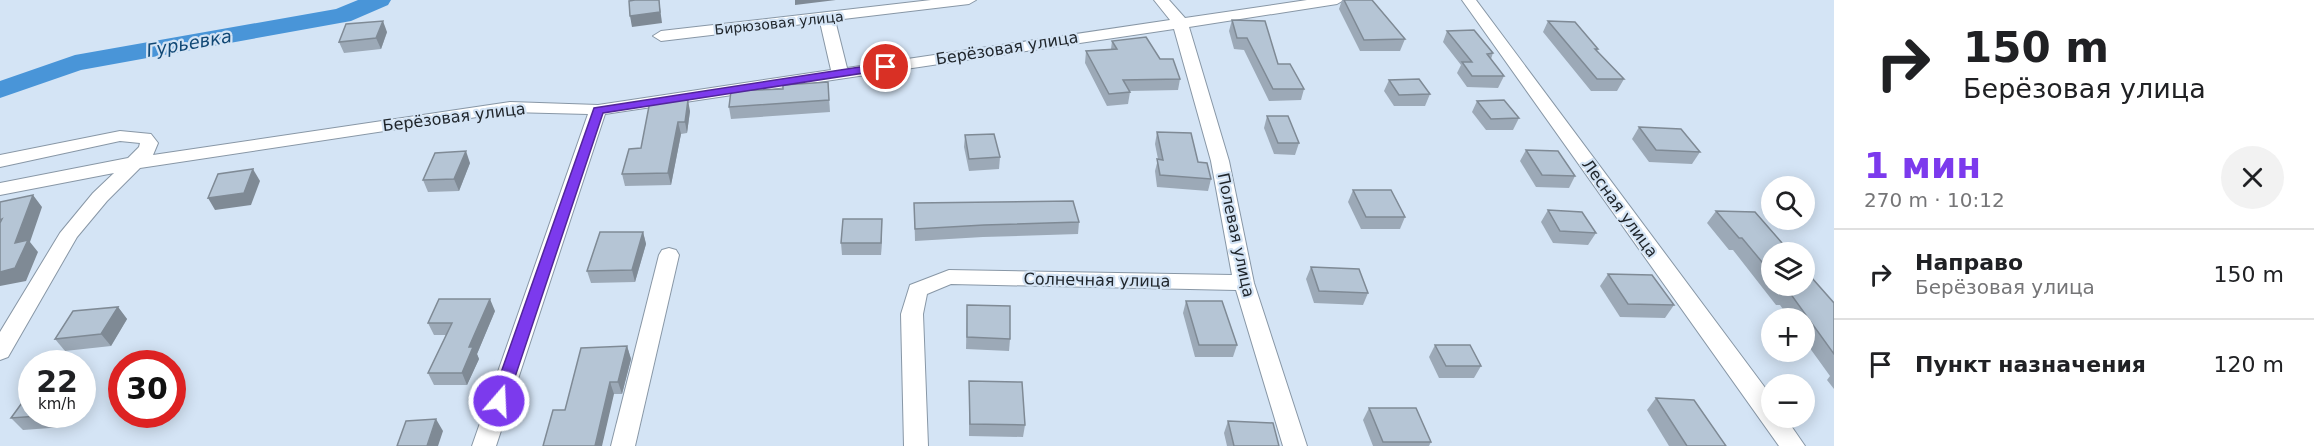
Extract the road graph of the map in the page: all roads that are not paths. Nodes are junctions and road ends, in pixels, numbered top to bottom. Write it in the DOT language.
graph roads {
  1 [pos="969,0"];
  2 [pos="1161,0"];
  3 [pos="1337,0"];
  4 [pos="1468,0"];
  5 [pos="827,18"];
  6 [pos="1180,22"];
  7 [pos="661,36"];
  8 [pos="840,74"];
  9 [pos="598,110"];
  10 [pos="0,161"];
  11 [pos="134,163"];
  12 [pos="0,189"];
  13 [pos="669,255"];
  14 [pos="1244,283"];
  15 [pos="0,351"];
  16 [pos="1761,402"];
  17 [pos="1780,428"];
  18 [pos="484,446"];
  19 [pos="623,446"];
  20 [pos="916,446"];
  21 [pos="1295,446"];
  22 [pos="1793,446"];
  1 -- 5 [label="street, Бирюзовая улица"];
  2 -- 6 [label="street"];
  3 -- 6 [label="street, Берёзовая улица"];
  4 -- 16 [label="street, Лесная улица"];
  5 -- 7 [label="street, Бирюзовая улица"];
  5 -- 8 [label="street"];
  6 -- 8 [label="street, Берёзовая улица"];
  6 -- 14 [label="street, Полевая улица"];
  8 -- 9 [label="street, Берёзовая улица"];
  9 -- 11 [label="street, Берёзовая улица"];
  9 -- 18 [label="street"];
  10 -- 11 [label="street"];
  11 -- 12 [label="street, Берёзовая улица"];
  11 -- 15 [label="street"];
  13 -- 19 [label="street"];
  14 -- 20 [label="street, Солнечная улица"];
  14 -- 21 [label="street, Полевая улица"];
  17 -- 22 [label="street, Лесная улица"];
}
